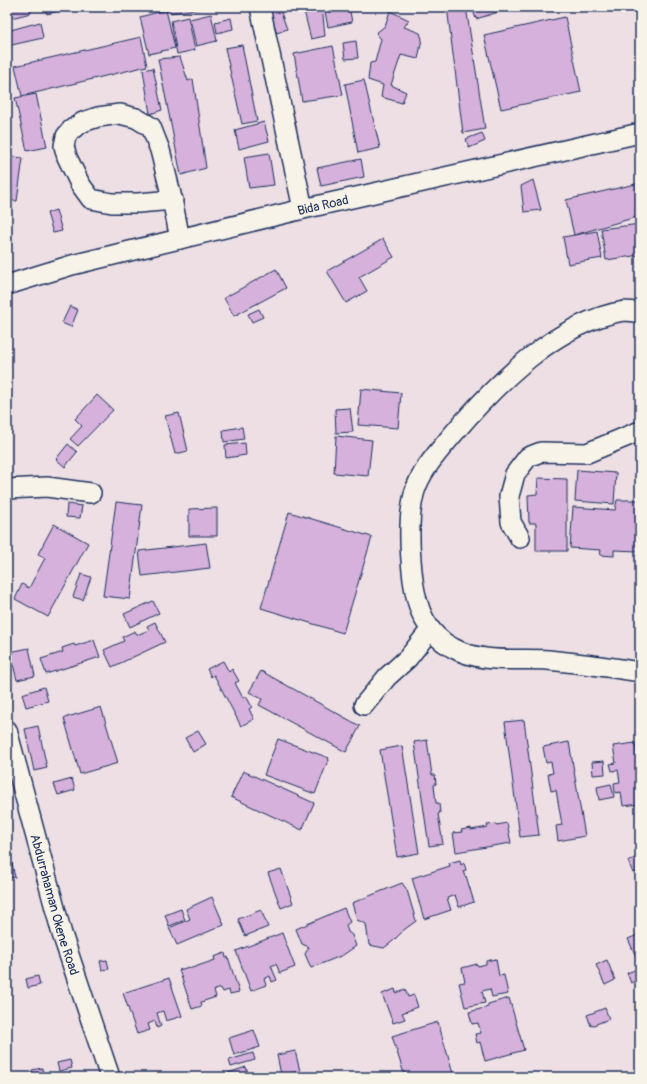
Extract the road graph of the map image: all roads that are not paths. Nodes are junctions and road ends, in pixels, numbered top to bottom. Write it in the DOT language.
graph roads {
  1 [pos="260,7"];
  2 [pos="640,133"];
  3 [pos="172,200"];
  4 [pos="303,209"];
  5 [pos="180,239"];
  6 [pos="7,285"];
  7 [pos="640,313"];
  8 [pos="640,431"];
  9 [pos="7,489"];
  10 [pos="91,493"];
  11 [pos="520,538"];
  12 [pos="430,630"];
  13 [pos="640,672"];
  14 [pos="364,705"];
  15 [pos="7,730"];
  16 [pos="110,1077"];
  1 -- 4 [label="street"];
  2 -- 4 [label="street, Bida Road"];
  3 -- 3 [label="street"];
  3 -- 5 [label="street"];
  4 -- 5 [label="street, Bida Road"];
  5 -- 6 [label="street, Bida Road"];
  7 -- 12 [label="street"];
  8 -- 11 [label="street"];
  9 -- 10 [label="street"];
  12 -- 13 [label="street"];
  12 -- 14 [label="street"];
  15 -- 16 [label="street, Abdurrahaman Okene Road"];
}
